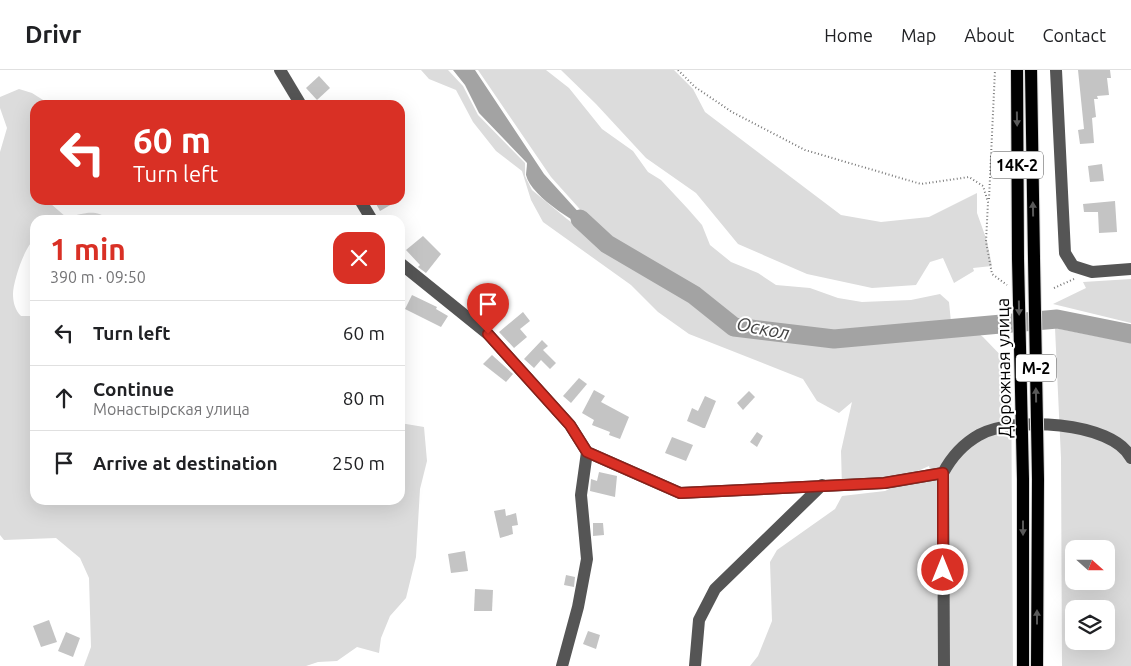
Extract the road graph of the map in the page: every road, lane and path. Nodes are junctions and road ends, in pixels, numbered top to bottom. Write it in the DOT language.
graph roads {
  1 [pos="280,70"];
  2 [pos="678,70"];
  3 [pos="995,70"];
  4 [pos="1017,70"];
  5 [pos="1031,70"];
  6 [pos="1056,70"];
  7 [pos="298,100"];
  8 [pos="988,202"];
  9 [pos="1034,258"];
  10 [pos="1018,260"];
  11 [pos="405,267"];
  12 [pos="1131,269"];
  13 [pos="1092,272"];
  14 [pos="1009,287"];
  15 [pos="1054,288"];
  16 [pos="587,452"];
  17 [pos="1131,458"];
  18 [pos="943,473"];
  19 [pos="822,485"];
  20 [pos="562,666"];
  21 [pos="695,666"];
  22 [pos="944,666"];
  23 [pos="1023,666"];
  24 [pos="1037,666"];
  1 -- 7 [label="street"];
  2 -- 8 [label="path"];
  3 -- 8 [label="path"];
  4 -- 10 [label="main road, Дорожная улица / 14К-2, one-way"];
  9 -- 5 [label="main road, Дорожная улица / 14К-2, one-way"];
  6 -- 13 [label="street"];
  8 -- 14 [label="path"];
  24 -- 9 [label="main road, Дорожная улица / М-2, one-way, bridge"];
  10 -- 23 [label="main road, Дорожная улица / М-2, one-way, bridge"];
  11 -- 16 [label="street"];
  12 -- 13 [label="street"];
  13 -- 15 [label="path"];
  16 -- 19 [label="street"];
  16 -- 20 [label="street"];
  17 -- 18 [label="street"];
  18 -- 19 [label="street"];
  18 -- 22 [label="street"];
  19 -- 21 [label="street"];
}
